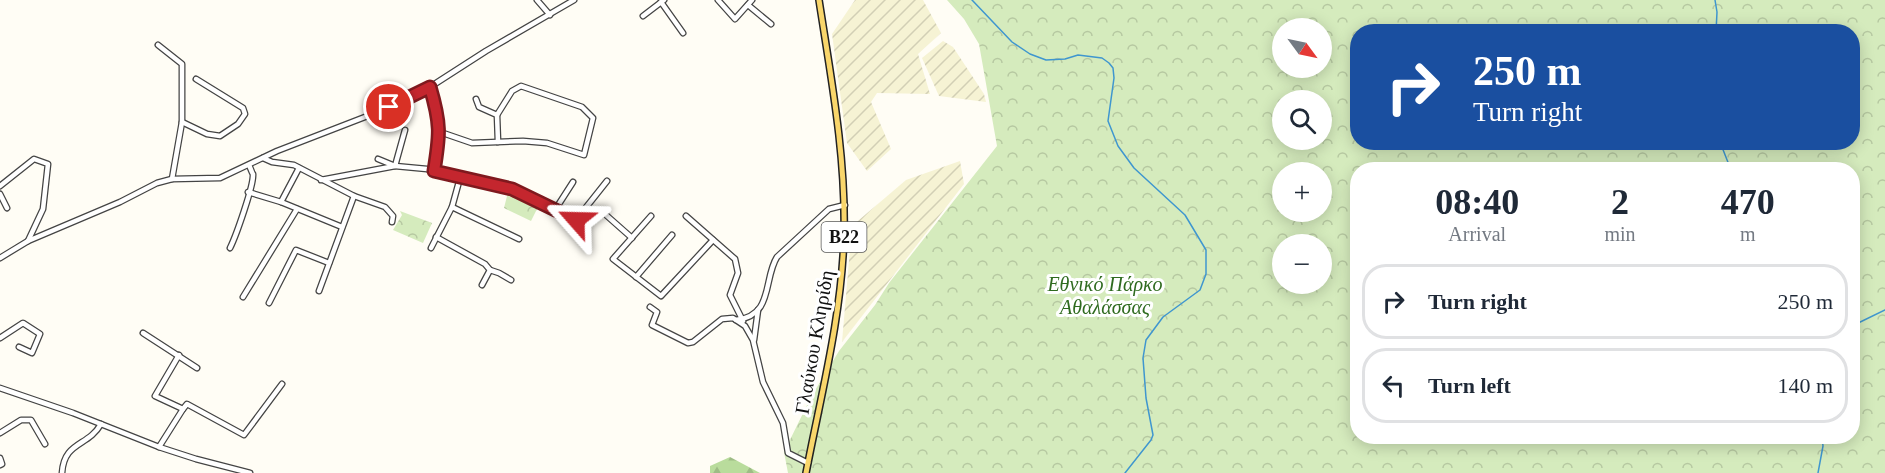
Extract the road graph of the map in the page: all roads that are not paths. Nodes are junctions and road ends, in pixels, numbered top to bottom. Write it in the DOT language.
graph roads {
  1 [pos="537,0"];
  2 [pos="574,0"];
  3 [pos="718,0"];
  4 [pos="819,0"];
  5 [pos="662,1"];
  6 [pos="750,2"];
  7 [pos="550,15"];
  8 [pos="643,16"];
  9 [pos="771,24"];
  10 [pos="683,33"];
  11 [pos="158,45"];
  12 [pos="196,79"];
  13 [pos="430,87"];
  14 [pos="476,99"];
  15 [pos="497,115"];
  16 [pos="182,122"];
  17 [pos="405,130"];
  18 [pos="440,132"];
  19 [pos="498,142"];
  20 [pos="263,158"];
  21 [pos="378,159"];
  22 [pos="249,165"];
  23 [pos="395,166"];
  24 [pos="299,168"];
  25 [pos="434,171"];
  26 [pos="460,178"];
  27 [pos="172,179"];
  28 [pos="321,180"];
  29 [pos="607,181"];
  30 [pos="573,182"];
  31 [pos="0,186"];
  32 [pos="248,192"];
  33 [pos="0,195"];
  34 [pos="354,196"];
  35 [pos="280,202"];
  36 [pos="844,205"];
  37 [pos="452,207"];
  38 [pos="7,208"];
  39 [pos="297,209"];
  40 [pos="555,210"];
  41 [pos="606,215"];
  42 [pos="651,216"];
  43 [pos="686,216"];
  44 [pos="392,222"];
  45 [pos="342,227"];
  46 [pos="672,235"];
  47 [pos="436,237"];
  48 [pos="632,238"];
  49 [pos="519,239"];
  50 [pos="713,240"];
  51 [pos="28,241"];
  52 [pos="230,248"];
  53 [pos="431,248"];
  54 [pos="0,258"];
  55 [pos="329,263"];
  56 [pos="490,270"];
  57 [pos="636,277"];
  58 [pos="510,280"];
  59 [pos="482,285"];
  60 [pos="319,291"];
  61 [pos="243,297"];
  62 [pos="269,303"];
  63 [pos="650,307"];
  64 [pos="758,310"];
  65 [pos="739,319"];
  66 [pos="143,333"];
  67 [pos="0,338"];
  68 [pos="754,345"];
  69 [pos="19,347"];
  70 [pos="179,355"];
  71 [pos="197,368"];
  72 [pos="282,384"];
  73 [pos="0,388"];
  74 [pos="183,410"];
  75 [pos="101,424"];
  76 [pos="0,434"];
  77 [pos="45,444"];
  78 [pos="159,447"];
  79 [pos="0,458"];
  80 [pos="807,463"];
  81 [pos="0,465"];
  82 [pos="62,473"];
  83 [pos="250,473"];
  84 [pos="806,473"];
  1 -- 7 [label="street"];
  2 -- 7 [label="street"];
  3 -- 6 [label="street"];
  4 -- 36 [label="main road, Γλαύκου Κληρίδη / B22"];
  5 -- 8 [label="street"];
  5 -- 10 [label="street"];
  6 -- 9 [label="street"];
  7 -- 13 [label="street"];
  11 -- 16 [label="street"];
  12 -- 16 [label="street"];
  13 -- 18 [label="street"];
  13 -- 20 [label="street"];
  14 -- 15 [label="street"];
  15 -- 19 [label="street"];
  15 -- 19 [label="street"];
  16 -- 27 [label="street"];
  17 -- 23 [label="street"];
  18 -- 19 [label="street"];
  18 -- 25 [label="street"];
  20 -- 22 [label="street"];
  20 -- 24 [label="street"];
  21 -- 23 [label="street"];
  22 -- 27 [label="street"];
  22 -- 32 [label="street"];
  23 -- 25 [label="street"];
  23 -- 28 [label="street"];
  24 -- 28 [label="street"];
  24 -- 35 [label="street"];
  25 -- 26 [label="street"];
  26 -- 37 [label="street"];
  26 -- 40 [label="street"];
  27 -- 51 [label="street"];
  28 -- 34 [label="street"];
  29 -- 40 [label="street"];
  30 -- 40 [label="street"];
  31 -- 51 [label="street"];
  32 -- 35 [label="street"];
  32 -- 52 [label="street"];
  33 -- 38 [label="street"];
  34 -- 44 [label="street"];
  34 -- 45 [label="street"];
  35 -- 39 [label="street"];
  36 -- 64 [label="street"];
  36 -- 80 [label="main road, Γλαύκου Κληρίδη / B22"];
  37 -- 47 [label="street"];
  37 -- 49 [label="street"];
  39 -- 45 [label="street"];
  39 -- 61 [label="street"];
  41 -- 48 [label="street"];
  42 -- 48 [label="street"];
  43 -- 50 [label="street"];
  45 -- 55 [label="street"];
  46 -- 57 [label="street"];
  47 -- 53 [label="street"];
  47 -- 56 [label="street"];
  48 -- 57 [label="street"];
  50 -- 57 [label="street"];
  50 -- 65 [label="street"];
  51 -- 54 [label="street"];
  55 -- 60 [label="street"];
  55 -- 62 [label="street"];
  56 -- 58 [label="street"];
  56 -- 59 [label="street"];
  63 -- 65 [label="street"];
  64 -- 65 [label="street"];
  64 -- 68 [label="street"];
  65 -- 68 [label="street"];
  66 -- 70 [label="street"];
  67 -- 69 [label="street"];
  68 -- 80 [label="street"];
  70 -- 71 [label="street"];
  70 -- 74 [label="street"];
  72 -- 74 [label="street"];
  73 -- 75 [label="street"];
  74 -- 78 [label="street"];
  75 -- 78 [label="street"];
  75 -- 82 [label="street"];
  76 -- 77 [label="street"];
  78 -- 83 [label="street"];
  79 -- 81 [label="street"];
  80 -- 84 [label="main road, Γλαύκου Κληρίδη / B22"];
}
